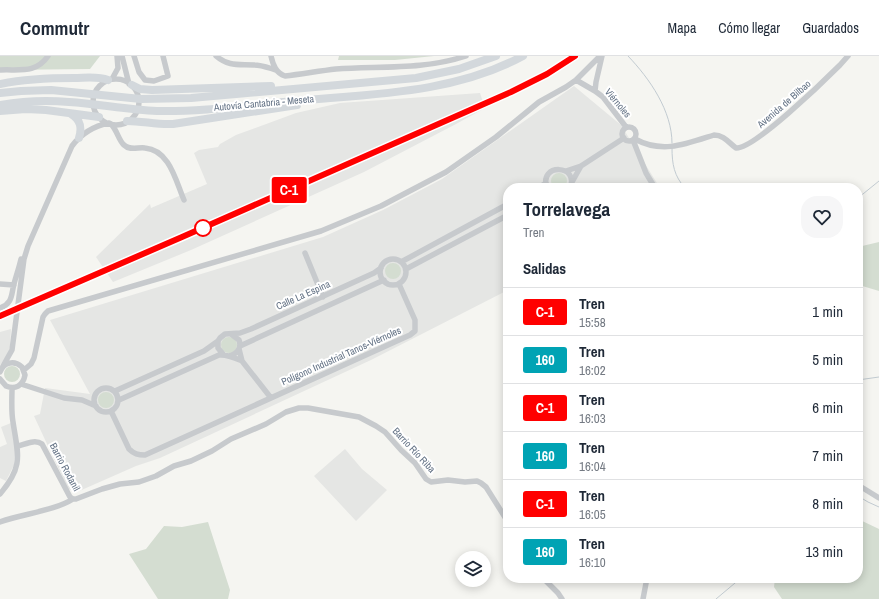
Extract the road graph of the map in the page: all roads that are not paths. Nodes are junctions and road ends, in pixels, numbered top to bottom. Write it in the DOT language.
graph roads {
  1 [pos="48,56"];
  2 [pos="117,56"];
  3 [pos="122,56"];
  4 [pos="134,56"];
  5 [pos="163,56"];
  6 [pos="216,56"];
  7 [pos="272,56"];
  8 [pos="466,56"];
  9 [pos="496,56"];
  10 [pos="523,56"];
  11 [pos="601,56"];
  12 [pos="848,56"];
  13 [pos="0,70"];
  14 [pos="276,70"];
  15 [pos="110,80"];
  16 [pos="576,80"];
  17 [pos="371,82"];
  18 [pos="0,84"];
  19 [pos="130,84"];
  20 [pos="435,86"];
  21 [pos="595,91"];
  22 [pos="0,93"];
  23 [pos="0,105"];
  24 [pos="0,111"];
  25 [pos="63,111"];
  26 [pos="97,116"];
  27 [pos="126,122"];
  28 [pos="110,123"];
  29 [pos="626,127"];
  30 [pos="91,130"];
  31 [pos="119,136"];
  32 [pos="79,138"];
  33 [pos="624,138"];
  34 [pos="634,139"];
  35 [pos="582,166"];
  36 [pos="566,171"];
  37 [pos="572,182"];
  38 [pos="547,183"];
  39 [pos="652,183"];
  40 [pos="184,200"];
  41 [pos="503,207"];
  42 [pos="503,218"];
  43 [pos="306,253"];
  44 [pos="24,258"];
  45 [pos="401,262"];
  46 [pos="381,268"];
  47 [pos="406,269"];
  48 [pos="384,280"];
  49 [pos="0,284"];
  50 [pos="399,284"];
  51 [pos="14,286"];
  52 [pos="323,297"];
  53 [pos="0,308"];
  54 [pos="231,334"];
  55 [pos="218,341"];
  56 [pos="239,348"];
  57 [pos="12,350"];
  58 [pos="226,355"];
  59 [pos="242,361"];
  60 [pos="17,364"];
  61 [pos="1,370"];
  62 [pos="24,373"];
  63 [pos="0,378"];
  64 [pos="2,384"];
  65 [pos="21,384"];
  66 [pos="12,388"];
  67 [pos="34,388"];
  68 [pos="115,391"];
  69 [pos="95,394"];
  70 [pos="271,398"];
  71 [pos="82,400"];
  72 [pos="119,400"];
  73 [pos="96,406"];
  74 [pos="111,411"];
  75 [pos="18,446"];
  76 [pos="139,482"];
  77 [pos="863,488"];
  78 [pos="0,494"];
  79 [pos="879,498"];
  80 [pos="73,499"];
  81 [pos="503,514"];
  82 [pos="0,522"];
  83 [pos="548,583"];
  84 [pos="646,583"];
  85 [pos="562,599"];
  86 [pos="643,599"];
  1 -- 13 [label="street"];
  2 -- 15 [label="street"];
  3 -- 19 [label="street"];
  4 -- 5 [label="street"];
  6 -- 14 [label="street"];
  7 -- 14 [label="street"];
  8 -- 14 [label="street"];
  9 -- 17 [label="highway, Autovía Cantabria - Meseta"];
  10 -- 20 [label="highway, Autovía Cantabria - Meseta"];
  11 -- 16 [label="street, Viérnoles"];
  11 -- 21 [label="street, Viérnoles"];
  12 -- 34 [label="street, Avenida de Bilbao"];
  15 -- 18 [label="highway"];
  15 -- 19 [label="street"];
  15 -- 26 [label="street"];
  16 -- 21 [label="street, Viérnoles"];
  16 -- 62 [label="street"];
  17 -- 19 [label="highway"];
  17 -- 22 [label="highway, Autovía Cantabria - Meseta"];
  19 -- 27 [label="street"];
  20 -- 23 [label="highway, Autovía Cantabria - Meseta"];
  20 -- 27 [label="highway"];
  21 -- 29 [label="street, Viérnoles"];
  24 -- 25 [label="highway"];
  25 -- 26 [label="highway"];
  25 -- 32 [label="highway"];
  26 -- 28 [label="street"];
  26 -- 30 [label="street"];
  27 -- 28 [label="street"];
  27 -- 31 [label="street"];
  28 -- 30 [label="street"];
  28 -- 31 [label="street"];
  29 -- 33 [label="street"];
  29 -- 34 [label="street"];
  30 -- 32 [label="street"];
  31 -- 40 [label="street"];
  32 -- 44 [label="street"];
  33 -- 34 [label="street"];
  33 -- 35 [label="street"];
  34 -- 39 [label="street"];
  35 -- 36 [label="street"];
  35 -- 37 [label="street"];
  36 -- 37 [label="street"];
  36 -- 38 [label="street"];
  41 -- 45 [label="street, Calle La Espina"];
  42 -- 47 [label="street"];
  43 -- 52 [label="street"];
  44 -- 51 [label="street"];
  44 -- 57 [label="street"];
  45 -- 46 [label="street, Calle La Espina"];
  45 -- 47 [label="street"];
  46 -- 48 [label="street"];
  46 -- 52 [label="street, Calle La Espina"];
  47 -- 50 [label="street"];
  48 -- 50 [label="street"];
  48 -- 56 [label="street, Calle La Espina"];
  49 -- 51 [label="street"];
  50 -- 70 [label="street, Polígono Industrial Tanos-Viérnoles"];
  51 -- 53 [label="street"];
  52 -- 54 [label="street, Calle La Espina"];
  54 -- 55 [label="street, Calle La Espina"];
  54 -- 56 [label="street"];
  55 -- 58 [label="street"];
  55 -- 68 [label="street, Calle La Espina"];
  56 -- 58 [label="street, Calle La Espina"];
  56 -- 59 [label="street"];
  57 -- 60 [label="street"];
  57 -- 61 [label="street"];
  58 -- 59 [label="street"];
  58 -- 72 [label="street, Calle La Espina"];
  59 -- 70 [label="street"];
  60 -- 61 [label="street"];
  60 -- 62 [label="street"];
  62 -- 65 [label="street"];
  62 -- 67 [label="street"];
  63 -- 64 [label="street"];
  64 -- 66 [label="street"];
  65 -- 66 [label="street"];
  65 -- 67 [label="street"];
  66 -- 75 [label="street"];
  67 -- 71 [label="street"];
  68 -- 69 [label="street, Calle La Espina"];
  68 -- 72 [label="street"];
  69 -- 71 [label="street"];
  69 -- 73 [label="street"];
  70 -- 74 [label="street, Polígono Industrial Tanos-Viérnoles"];
  71 -- 73 [label="street"];
  72 -- 74 [label="street"];
  73 -- 74 [label="street"];
  75 -- 78 [label="street"];
  75 -- 80 [label="street, Barrio Rodanil"];
  76 -- 80 [label="street, Barrio Rodanil"];
  76 -- 81 [label="street, Barrio Río Riba"];
  77 -- 79 [label="street"];
  80 -- 82 [label="street, Barrio Rodanil"];
  83 -- 85 [label="street"];
  84 -- 86 [label="street"];
}
